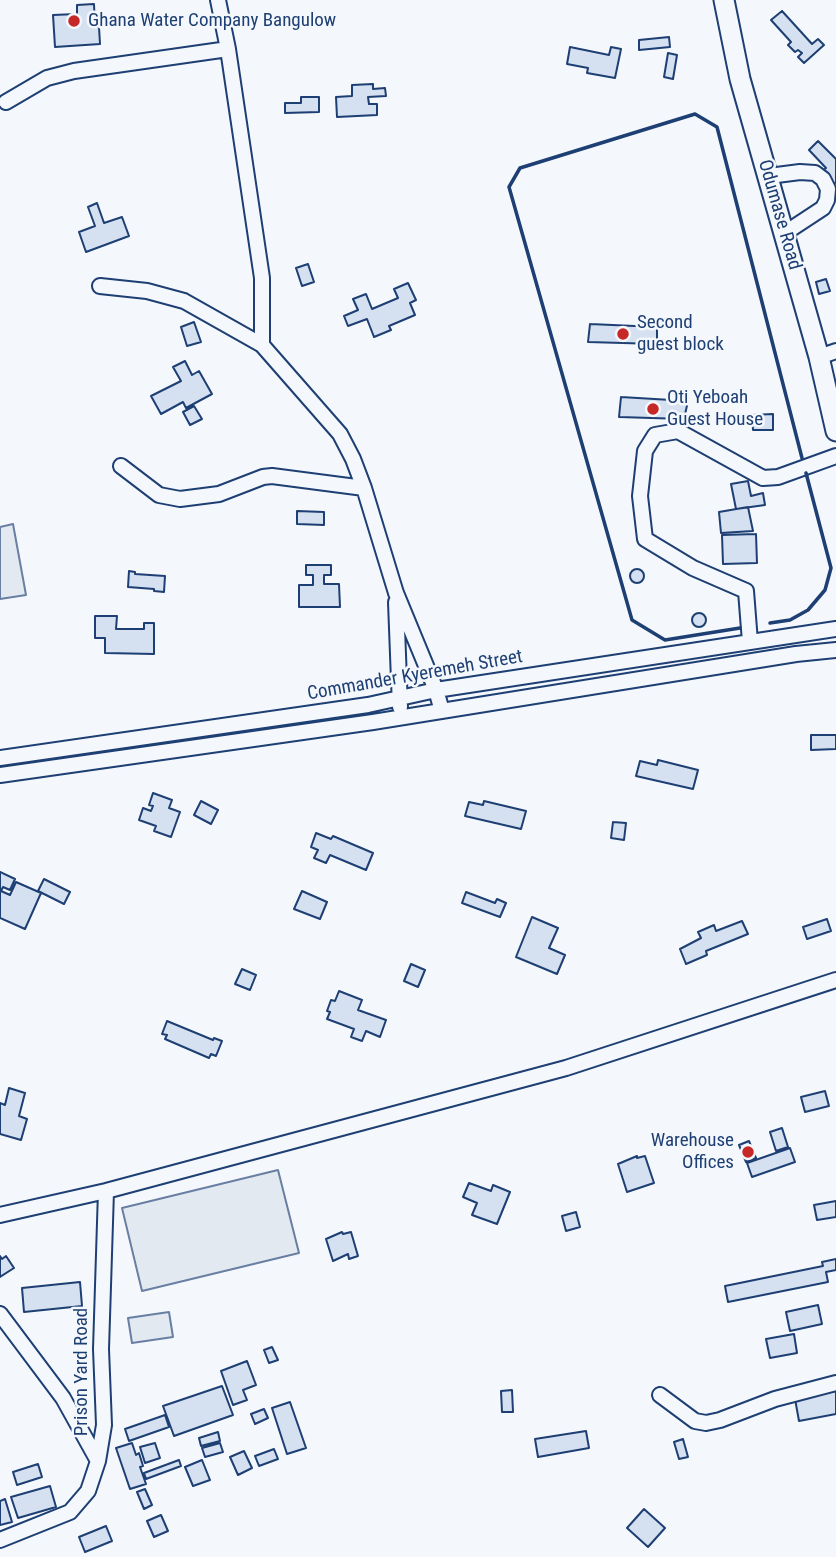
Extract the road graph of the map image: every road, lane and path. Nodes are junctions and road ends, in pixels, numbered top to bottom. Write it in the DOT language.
graph roads {
  1 [pos="218,0"];
  2 [pos="724,0"];
  3 [pos="228,49"];
  4 [pos="6,102"];
  5 [pos="769,176"];
  6 [pos="785,233"];
  7 [pos="100,286"];
  8 [pos="262,345"];
  9 [pos="828,354"];
  10 [pos="836,431"];
  11 [pos="836,456"];
  12 [pos="121,466"];
  13 [pos="364,488"];
  14 [pos="396,593"];
  15 [pos="836,629"];
  16 [pos="750,642"];
  17 [pos="836,650"];
  18 [pos="436,690"];
  19 [pos="398,698"];
  20 [pos="442,711"];
  21 [pos="402,718"];
  22 [pos="0,758"];
  23 [pos="0,775"];
  24 [pos="836,980"];
  25 [pos="106,1191"];
  26 [pos="0,1215"];
  27 [pos="0,1314"];
  28 [pos="836,1383"];
  29 [pos="660,1395"];
  30 [pos="98,1461"];
  31 [pos="0,1540"];
  1 -- 3 [label="street"];
  2 -- 5 [label="main road, Odumase Road"];
  3 -- 4 [label="street"];
  3 -- 8 [label="street"];
  5 -- 6 [label="main road, Odumase Road"];
  5 -- 6 [label="street"];
  6 -- 9 [label="main road, Odumase Road"];
  7 -- 8 [label="street"];
  8 -- 13 [label="street"];
  9 -- 10 [label="main road, Odumase Road"];
  11 -- 16 [label="street"];
  12 -- 13 [label="street"];
  13 -- 14 [label="street"];
  14 -- 18 [label="street"];
  14 -- 19 [label="street"];
  15 -- 16 [label="street, Commander Kyeremeh Street"];
  16 -- 18 [label="street, Commander Kyeremeh Street"];
  17 -- 20 [label="street, Commander Kyeremeh Street"];
  18 -- 19 [label="street, Commander Kyeremeh Street"];
  18 -- 20 [label="street"];
  19 -- 21 [label="street"];
  19 -- 22 [label="street, Commander Kyeremeh Street"];
  20 -- 21 [label="street, Commander Kyeremeh Street"];
  21 -- 23 [label="street, Commander Kyeremeh Street"];
  24 -- 25 [label="street"];
  25 -- 26 [label="street"];
  25 -- 30 [label="street, Prison Yard Road"];
  27 -- 30 [label="street"];
  28 -- 29 [label="street"];
  30 -- 31 [label="street, Prison Yard Road"];
}
